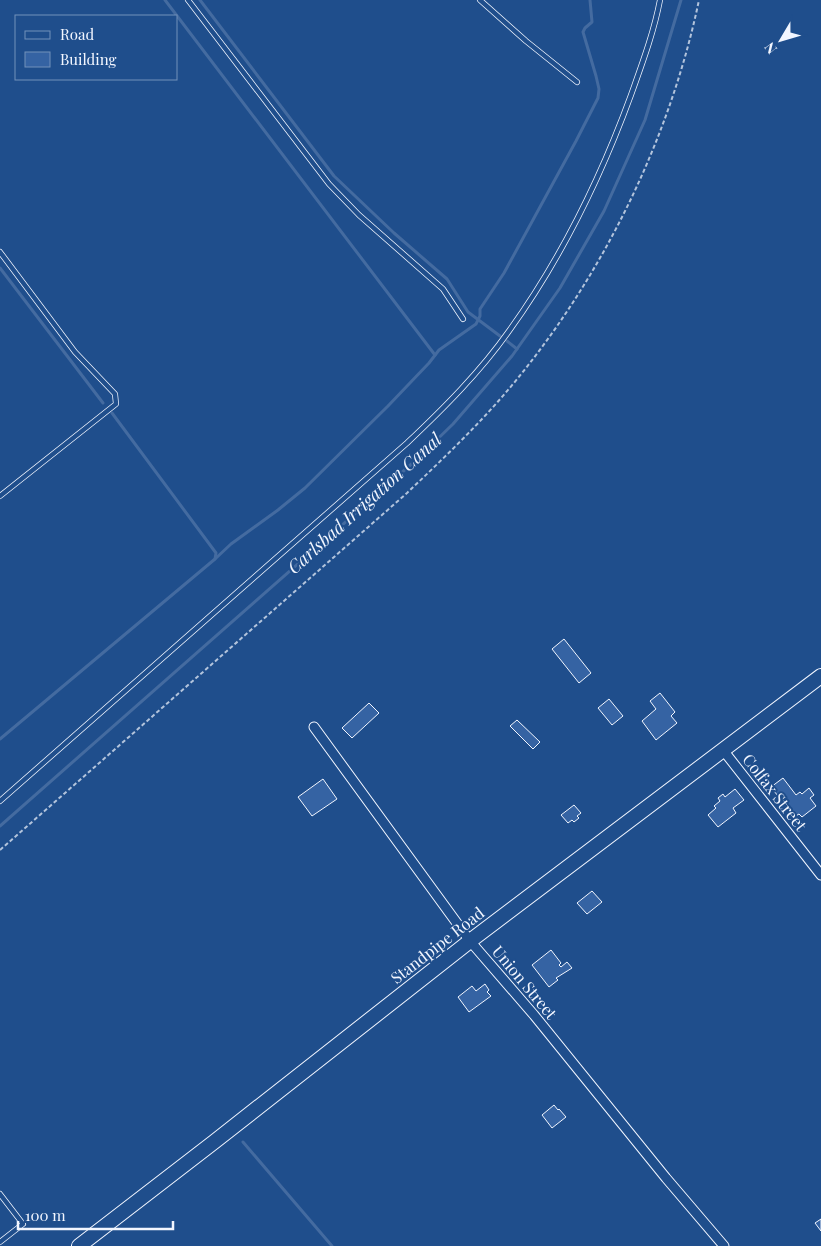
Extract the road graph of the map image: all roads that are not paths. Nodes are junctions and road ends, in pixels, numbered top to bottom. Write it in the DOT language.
graph roads {
  1 [pos="188,0"];
  2 [pos="480,0"];
  3 [pos="660,0"];
  4 [pos="577,82"];
  5 [pos="0,252"];
  6 [pos="463,319"];
  7 [pos="0,496"];
  8 [pos="821,676"];
  9 [pos="314,727"];
  10 [pos="723,750"];
  11 [pos="0,801"];
  12 [pos="821,875"];
  13 [pos="470,941"];
  14 [pos="0,1194"];
  15 [pos="0,1242"];
  16 [pos="79,1246"];
  17 [pos="724,1246"];
  1 -- 6 [label="lane"];
  2 -- 4 [label="lane"];
  3 -- 11 [label="lane"];
  5 -- 7 [label="lane"];
  8 -- 10 [label="street, Standpipe Road"];
  9 -- 13 [label="street, Union Street"];
  10 -- 12 [label="street, Colfax Street"];
  10 -- 13 [label="street, Standpipe Road"];
  13 -- 16 [label="street, Standpipe Road"];
  13 -- 17 [label="street, Union Street"];
  14 -- 15 [label="lane"];
}
